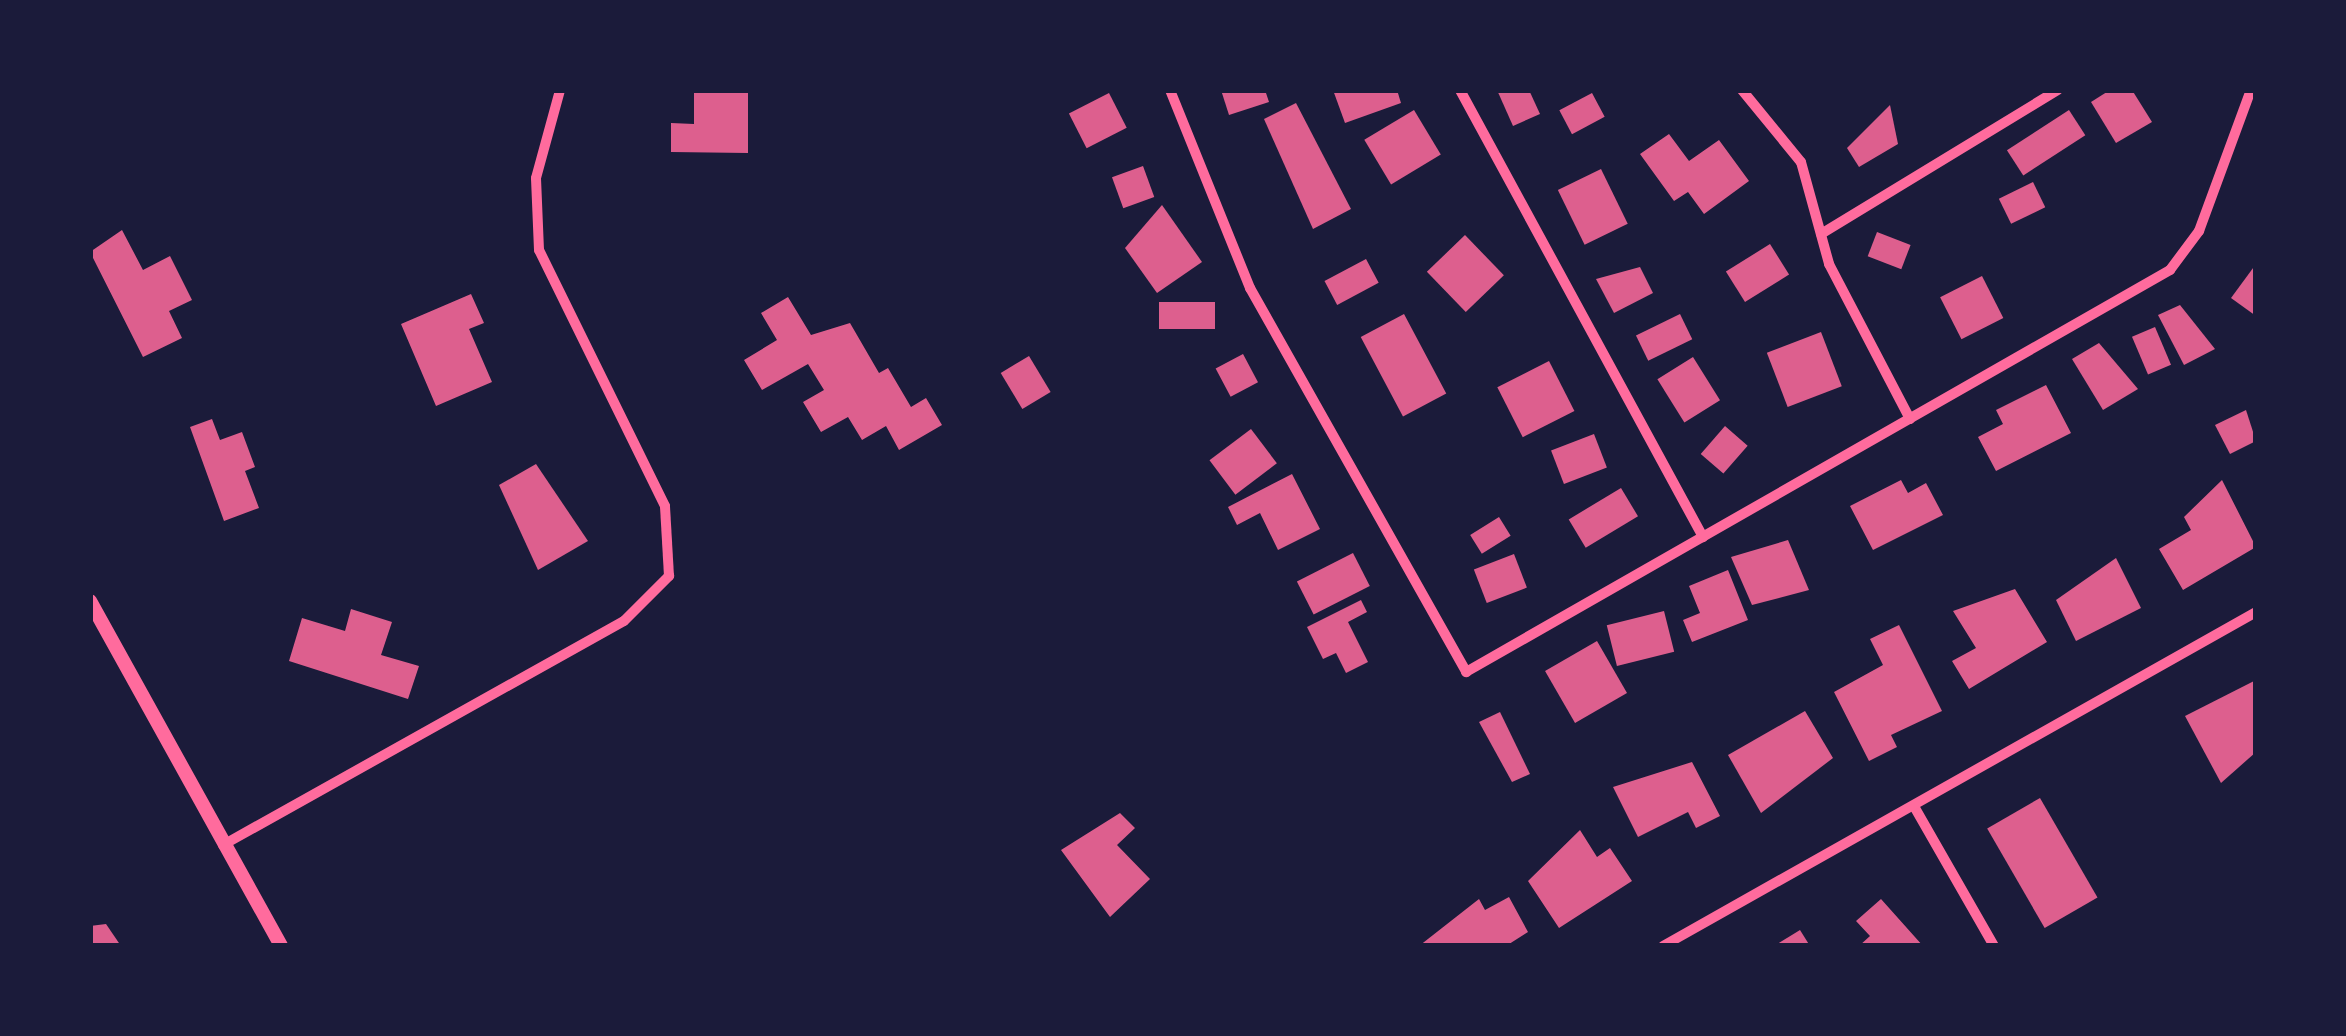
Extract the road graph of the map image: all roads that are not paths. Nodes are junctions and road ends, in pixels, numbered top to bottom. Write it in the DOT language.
graph roads {
  1 [pos="560,90"];
  2 [pos="1170,90"];
  3 [pos="1460,90"];
  4 [pos="1742,90"];
  5 [pos="2058,90"];
  6 [pos="2251,90"];
  7 [pos="1821,234"];
  8 [pos="1910,419"];
  9 [pos="1703,537"];
  10 [pos="90,602"];
  11 [pos="2256,613"];
  12 [pos="1916,808"];
  13 [pos="223,845"];
  14 [pos="280,946"];
  15 [pos="1664,946"];
  16 [pos="1994,946"];
  1 -- 13 [label="street"];
  2 -- 9 [label="street"];
  3 -- 9 [label="street"];
  4 -- 7 [label="street"];
  5 -- 7 [label="street"];
  6 -- 8 [label="street"];
  7 -- 8 [label="street"];
  8 -- 9 [label="street"];
  10 -- 13 [label="street"];
  11 -- 12 [label="street"];
  12 -- 15 [label="street"];
  12 -- 16 [label="street"];
  13 -- 14 [label="street"];
}
